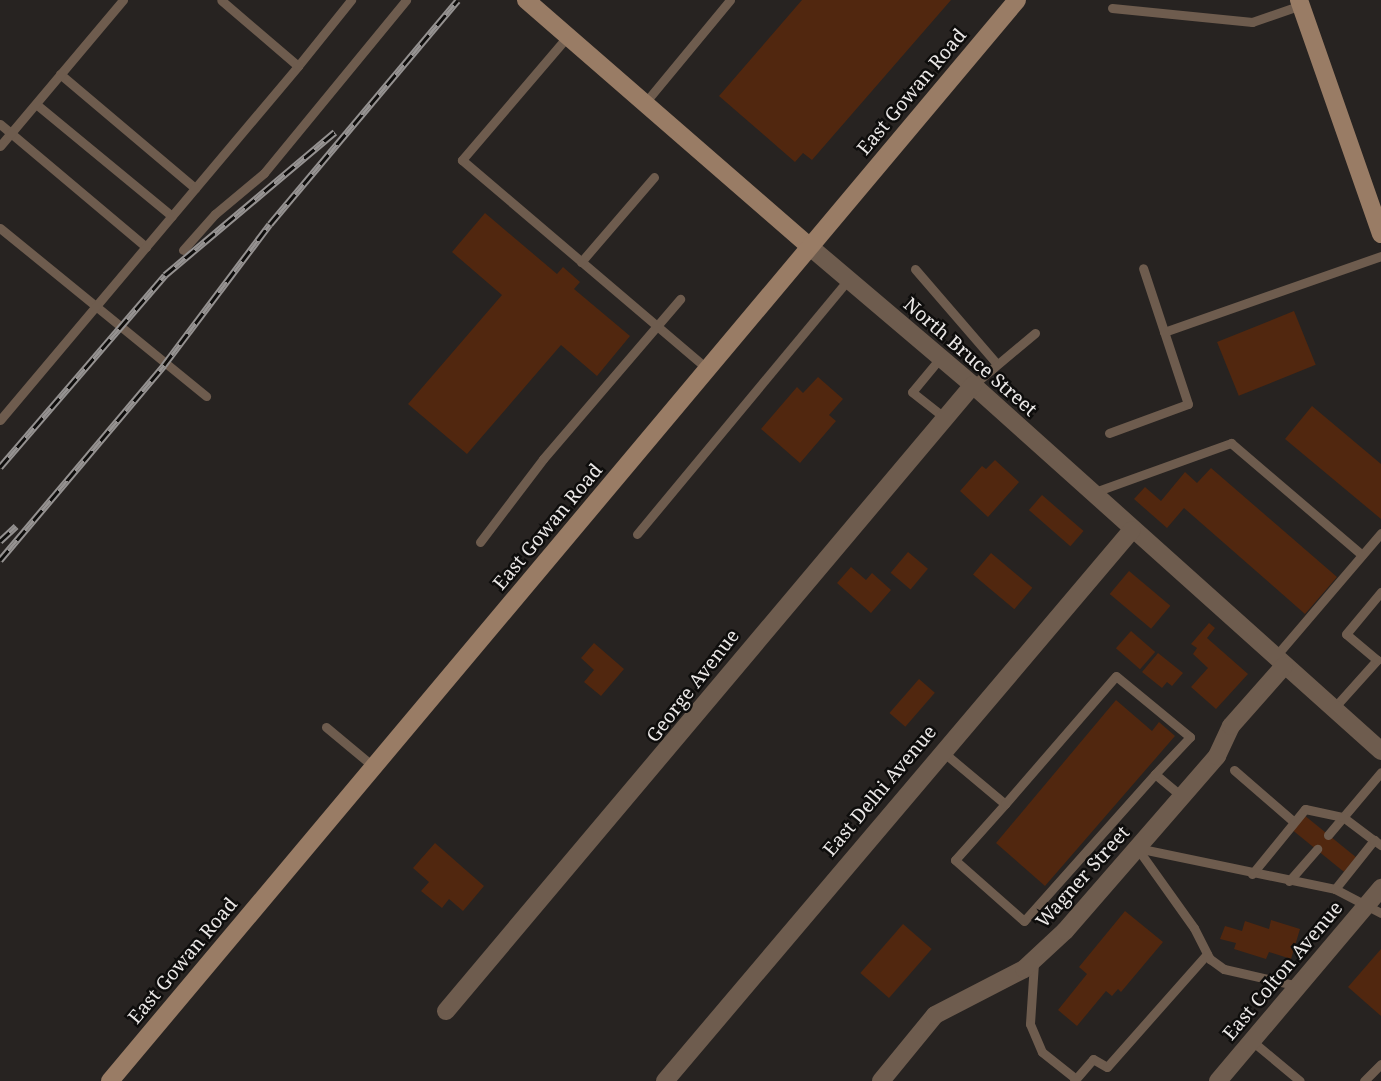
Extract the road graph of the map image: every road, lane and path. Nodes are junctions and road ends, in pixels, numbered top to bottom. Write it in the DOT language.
graph roads {
  1 [pos="122,0"];
  2 [pos="221,0"];
  3 [pos="351,0"];
  4 [pos="405,0"];
  5 [pos="526,0"];
  6 [pos="730,0"];
  7 [pos="1017,0"];
  8 [pos="1300,2"];
  9 [pos="1112,8"];
  10 [pos="567,37"];
  11 [pos="298,65"];
  12 [pos="60,74"];
  13 [pos="36,104"];
  14 [pos="643,105"];
  15 [pos="0,124"];
  16 [pos="11,133"];
  17 [pos="0,146"];
  18 [pos="654,177"];
  19 [pos="195,188"];
  20 [pos="172,216"];
  21 [pos="0,228"];
  22 [pos="1381,234"];
  23 [pos="809,246"];
  24 [pos="146,247"];
  25 [pos="183,250"];
  26 [pos="1381,256"];
  27 [pos="581,262"];
  28 [pos="1143,268"];
  29 [pos="915,269"];
  30 [pos="849,279"];
  31 [pos="680,299"];
  32 [pos="96,306"];
  33 [pos="657,327"];
  34 [pos="1164,332"];
  35 [pos="1035,333"];
  36 [pos="941,357"];
  37 [pos="996,363"];
  38 [pos="708,369"];
  39 [pos="973,385"];
  40 [pos="206,397"];
  41 [pos="945,418"];
  42 [pos="0,420"];
  43 [pos="1109,433"];
  44 [pos="1091,493"];
  45 [pos="1132,530"];
  46 [pos="1381,533"];
  47 [pos="636,534"];
  48 [pos="481,542"];
  49 [pos="1362,555"];
  50 [pos="1381,592"];
  51 [pos="1280,662"];
  52 [pos="1333,709"];
  53 [pos="326,727"];
  54 [pos="942,750"];
  55 [pos="1381,751"];
  56 [pos="374,767"];
  57 [pos="1234,770"];
  58 [pos="1381,772"];
  59 [pos="1155,774"];
  60 [pos="1182,797"];
  61 [pos="1004,804"];
  62 [pos="1343,817"];
  63 [pos="1294,822"];
  64 [pos="1328,835"];
  65 [pos="1378,843"];
  66 [pos="1137,848"];
  67 [pos="1317,849"];
  68 [pos="1252,874"];
  69 [pos="1289,881"];
  70 [pos="1381,888"];
  71 [pos="1335,889"];
  72 [pos="1375,908"];
  73 [pos="1207,954"];
  74 [pos="1034,960"];
  75 [pos="1298,986"];
  76 [pos="446,1011"];
  77 [pos="1252,1041"];
  78 [pos="1381,1064"];
  79 [pos="1075,1080"];
  80 [pos="110,1081"];
  81 [pos="664,1081"];
  82 [pos="881,1081"];
  83 [pos="1218,1081"];
  84 [pos="1300,1081"];
  85 [pos="1364,1081"];
  1 -- 12 [label="lane"];
  2 -- 11 [label="lane"];
  3 -- 11 [label="lane"];
  4 -- 25 [label="lane"];
  5 -- 10 [label="street, North Bruce Street"];
  6 -- 14 [label="lane"];
  7 -- 23 [label="street, East Gowan Road"];
  8 -- 9 [label="lane"];
  8 -- 22 [label="street"];
  10 -- 14 [label="street, North Bruce Street"];
  10 -- 27 [label="lane"];
  11 -- 19 [label="lane"];
  12 -- 13 [label="lane"];
  12 -- 19 [label="lane"];
  13 -- 16 [label="lane"];
  13 -- 20 [label="lane"];
  14 -- 23 [label="street, North Bruce Street"];
  15 -- 16 [label="lane"];
  16 -- 17 [label="lane"];
  16 -- 24 [label="lane"];
  18 -- 27 [label="lane"];
  19 -- 20 [label="lane"];
  20 -- 24 [label="lane"];
  21 -- 32 [label="lane"];
  23 -- 30 [label="street, North Bruce Street"];
  23 -- 38 [label="street, East Gowan Road"];
  24 -- 32 [label="lane"];
  26 -- 34 [label="lane"];
  27 -- 33 [label="lane"];
  28 -- 34 [label="lane"];
  29 -- 37 [label="lane"];
  30 -- 36 [label="street, North Bruce Street"];
  30 -- 47 [label="lane"];
  31 -- 33 [label="lane"];
  32 -- 40 [label="lane"];
  32 -- 42 [label="lane"];
  33 -- 38 [label="lane"];
  33 -- 48 [label="lane"];
  34 -- 43 [label="lane"];
  35 -- 37 [label="lane"];
  36 -- 39 [label="street, North Bruce Street"];
  36 -- 41 [label="lane"];
  37 -- 39 [label="lane"];
  38 -- 56 [label="street, East Gowan Road"];
  39 -- 41 [label="street, George Avenue"];
  39 -- 44 [label="street, North Bruce Street"];
  41 -- 76 [label="street, George Avenue"];
  44 -- 45 [label="street, North Bruce Street"];
  44 -- 49 [label="lane"];
  45 -- 51 [label="street, North Bruce Street"];
  45 -- 54 [label="street, East Delhi Avenue"];
  46 -- 49 [label="lane"];
  49 -- 51 [label="lane"];
  50 -- 52 [label="lane"];
  51 -- 52 [label="street, North Bruce Street"];
  51 -- 60 [label="street, Wagner Street"];
  52 -- 55 [label="street, North Bruce Street"];
  53 -- 56 [label="lane"];
  54 -- 61 [label="lane"];
  54 -- 81 [label="street, East Delhi Avenue"];
  56 -- 80 [label="street, East Gowan Road"];
  57 -- 63 [label="lane"];
  58 -- 62 [label="lane"];
  59 -- 60 [label="lane"];
  59 -- 61 [label="lane"];
  59 -- 61 [label="lane"];
  60 -- 66 [label="street, Wagner Street"];
  62 -- 63 [label="lane"];
  62 -- 64 [label="lane"];
  62 -- 65 [label="lane"];
  63 -- 68 [label="lane"];
  65 -- 71 [label="lane"];
  66 -- 68 [label="lane"];
  66 -- 73 [label="lane"];
  66 -- 74 [label="street, Wagner Street"];
  67 -- 69 [label="lane"];
  68 -- 69 [label="lane"];
  69 -- 71 [label="lane"];
  70 -- 72 [label="street, East Colton Avenue"];
  71 -- 72 [label="lane"];
  72 -- 75 [label="street, East Colton Avenue"];
  73 -- 75 [label="lane"];
  73 -- 79 [label="lane"];
  74 -- 79 [label="lane"];
  74 -- 82 [label="street, Wagner Street"];
  75 -- 77 [label="street, East Colton Avenue"];
  77 -- 83 [label="street, East Colton Avenue"];
  77 -- 84 [label="lane"];
  78 -- 85 [label="lane"];
}
